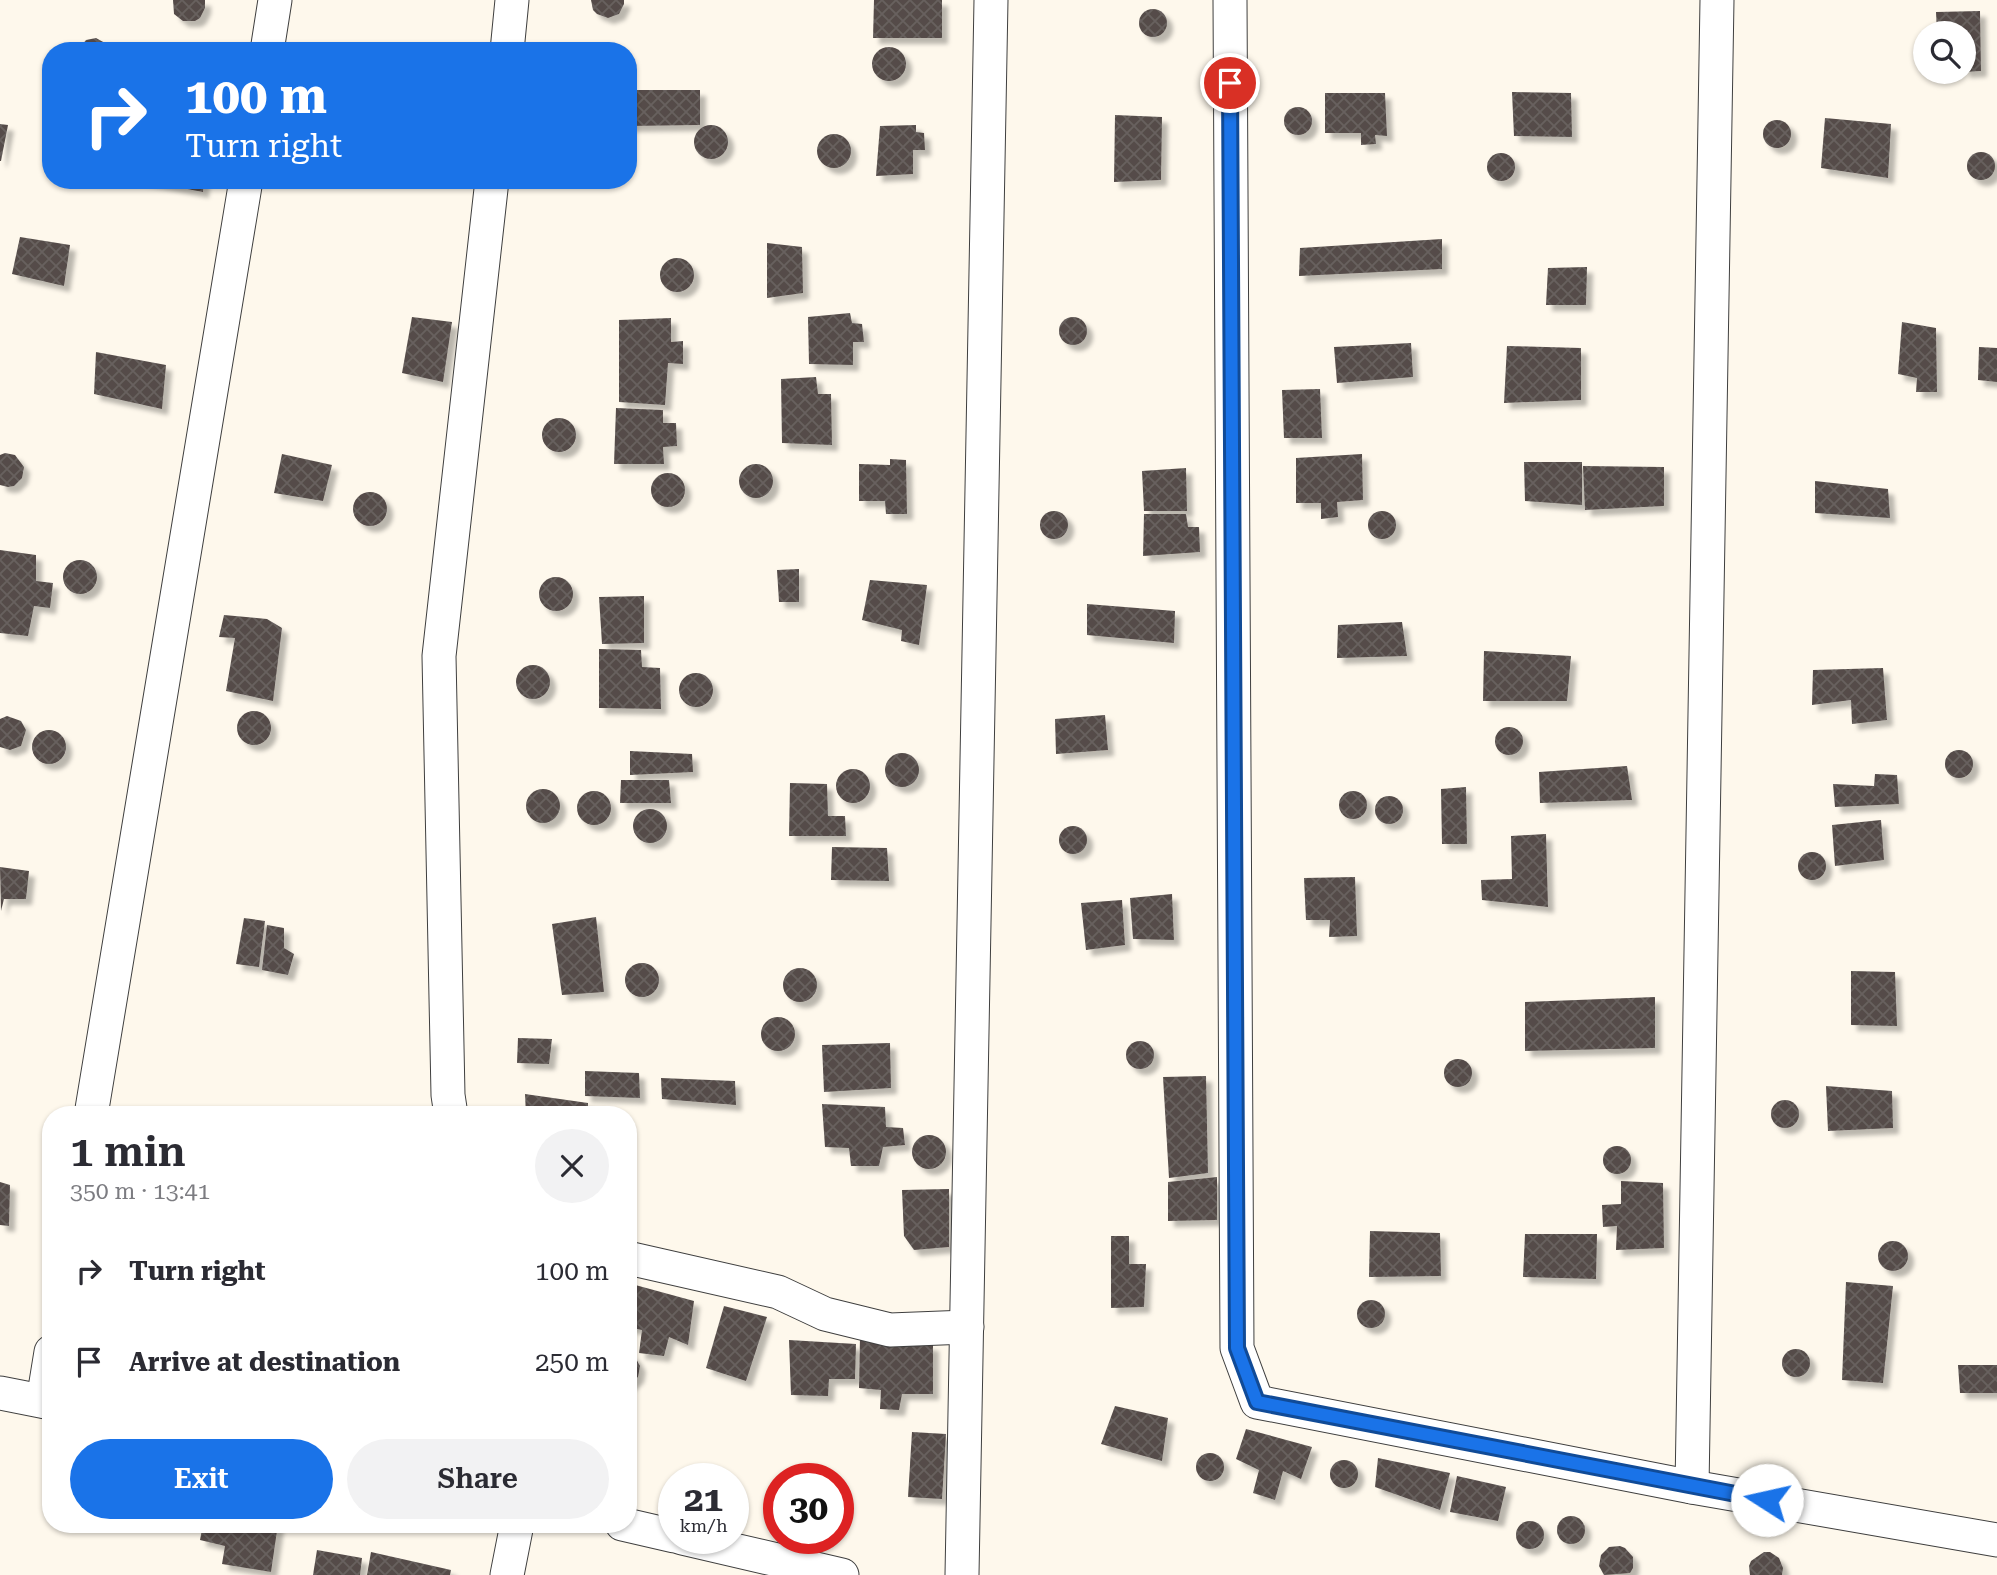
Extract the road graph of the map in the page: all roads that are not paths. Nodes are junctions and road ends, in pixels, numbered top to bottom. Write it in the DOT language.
graph roads {
  1 [pos="275,0"];
  2 [pos="512,0"];
  3 [pos="991,0"];
  4 [pos="1230,0"];
  5 [pos="1717,0"];
  6 [pos="268,42"];
  7 [pos="508,42"];
  8 [pos="245,189"];
  9 [pos="491,189"];
  10 [pos="92,1106"];
  11 [pos="450,1106"];
  12 [pos="637,1260"];
  13 [pos="967,1327"];
  14 [pos="0,1393"];
  15 [pos="42,1401"];
  16 [pos="1692,1488"];
  17 [pos="637,1527"];
  18 [pos="658,1532"];
  19 [pos="515,1533"];
  20 [pos="1997,1540"];
  21 [pos="749,1553"];
  22 [pos="507,1575"];
  23 [pos="842,1575"];
  24 [pos="962,1575"];
  1 -- 6 [label="street"];
  2 -- 7 [label="street"];
  3 -- 13 [label="street"];
  4 -- 16 [label="street"];
  5 -- 16 [label="street"];
  8 -- 10 [label="street"];
  9 -- 11 [label="street"];
  12 -- 13 [label="street"];
  13 -- 24 [label="street"];
  14 -- 15 [label="street"];
  16 -- 20 [label="street"];
  17 -- 18 [label="street"];
  19 -- 22 [label="street"];
  21 -- 23 [label="street"];
}
